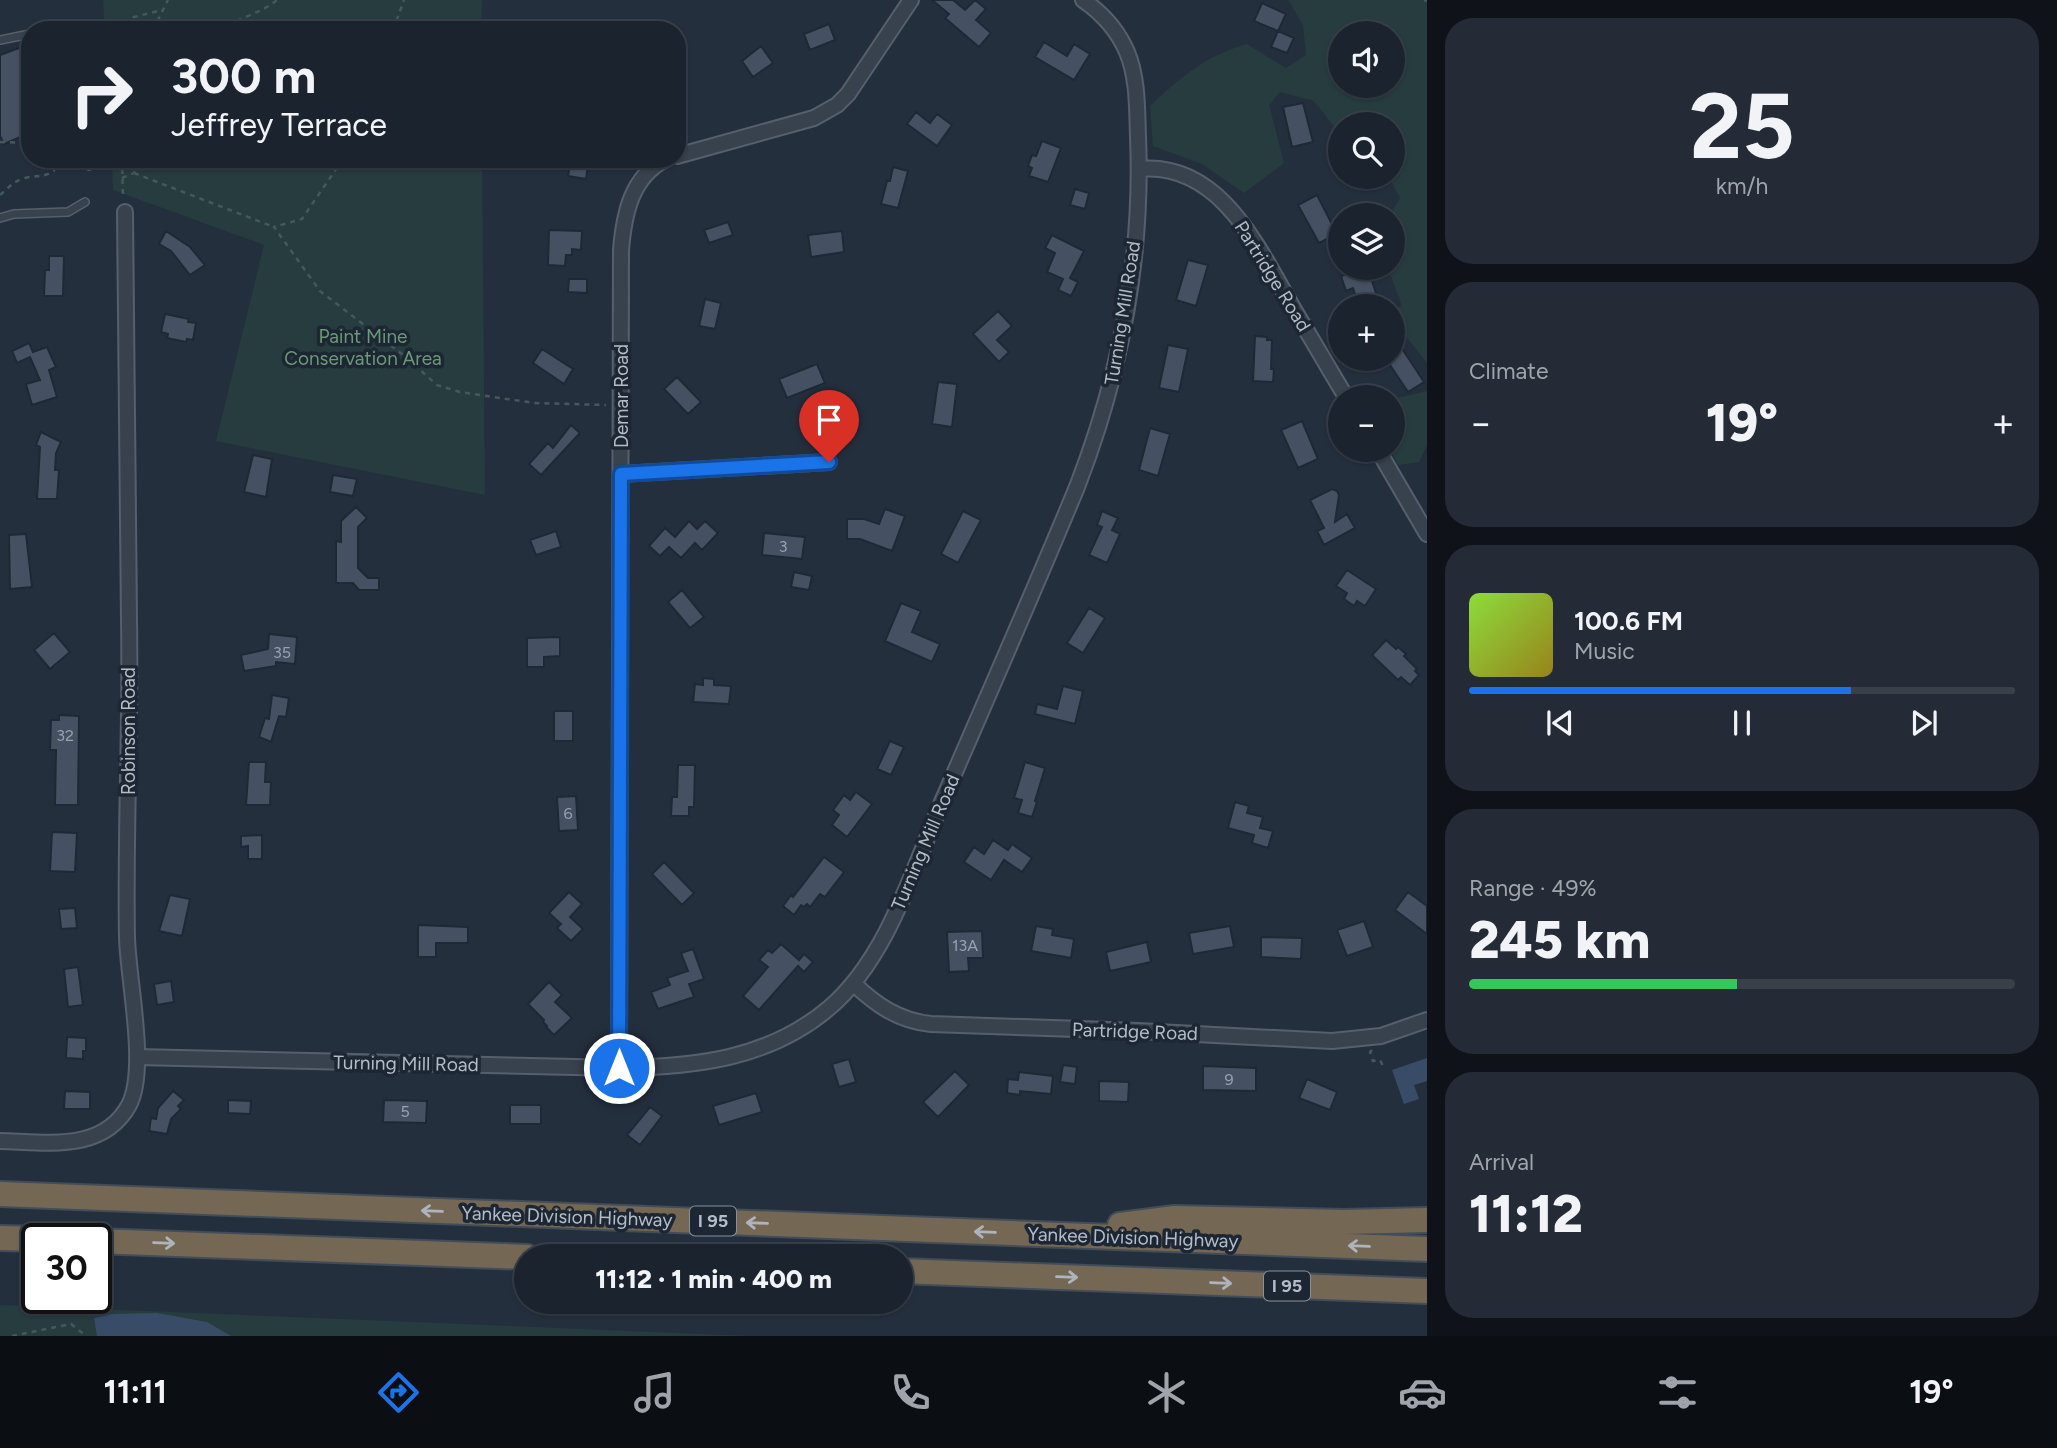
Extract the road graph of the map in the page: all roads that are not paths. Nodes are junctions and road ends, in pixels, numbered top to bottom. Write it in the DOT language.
graph roads {
  1 [pos="911,0"];
  2 [pos="1083,0"];
  3 [pos="21,36"];
  4 [pos="0,40"];
  5 [pos="686,154"];
  6 [pos="655,168"];
  7 [pos="1139,169"];
  8 [pos="85,202"];
  9 [pos="125,212"];
  10 [pos="0,218"];
  11 [pos="1339,385"];
  12 [pos="829,462"];
  13 [pos="1385,462"];
  14 [pos="621,474"];
  15 [pos="1427,534"];
  16 [pos="853,983"];
  17 [pos="1427,1020"];
  18 [pos="137,1057"];
  19 [pos="619,1068"];
  20 [pos="0,1141"];
  21 [pos="0,1195"];
  22 [pos="1427,1220"];
  23 [pos="1052,1234"];
  24 [pos="0,1238"];
  25 [pos="21,1239"];
  26 [pos="112,1242"];
  27 [pos="1427,1248"];
  28 [pos="514,1257"];
  29 [pos="913,1271"];
  30 [pos="1425,1291"];
  1 -- 5 [label="street"];
  2 -- 7 [label="street, Turning Mill Road"];
  3 -- 4 [label="lane"];
  6 -- 14 [label="street, Demar Road"];
  7 -- 11 [label="street, Partridge Road"];
  7 -- 16 [label="street, Turning Mill Road"];
  8 -- 10 [label="lane"];
  9 -- 18 [label="street, Robinson Road"];
  12 -- 14 [label="street"];
  13 -- 15 [label="street"];
  14 -- 19 [label="street, Demar Road"];
  16 -- 17 [label="street, Partridge Road"];
  16 -- 19 [label="street, Turning Mill Road"];
  18 -- 19 [label="street, Turning Mill Road"];
  18 -- 20 [label="street, Robinson Road"];
  23 -- 21 [label="highway, Yankee Division Highway / I 95, one-way"];
  22 -- 23 [label="highway"];
  27 -- 23 [label="highway, Yankee Division Highway / I 95, one-way"];
  24 -- 25 [label="highway"];
  26 -- 28 [label="highway, one-way"];
  29 -- 30 [label="highway, I 95, one-way"];
}
